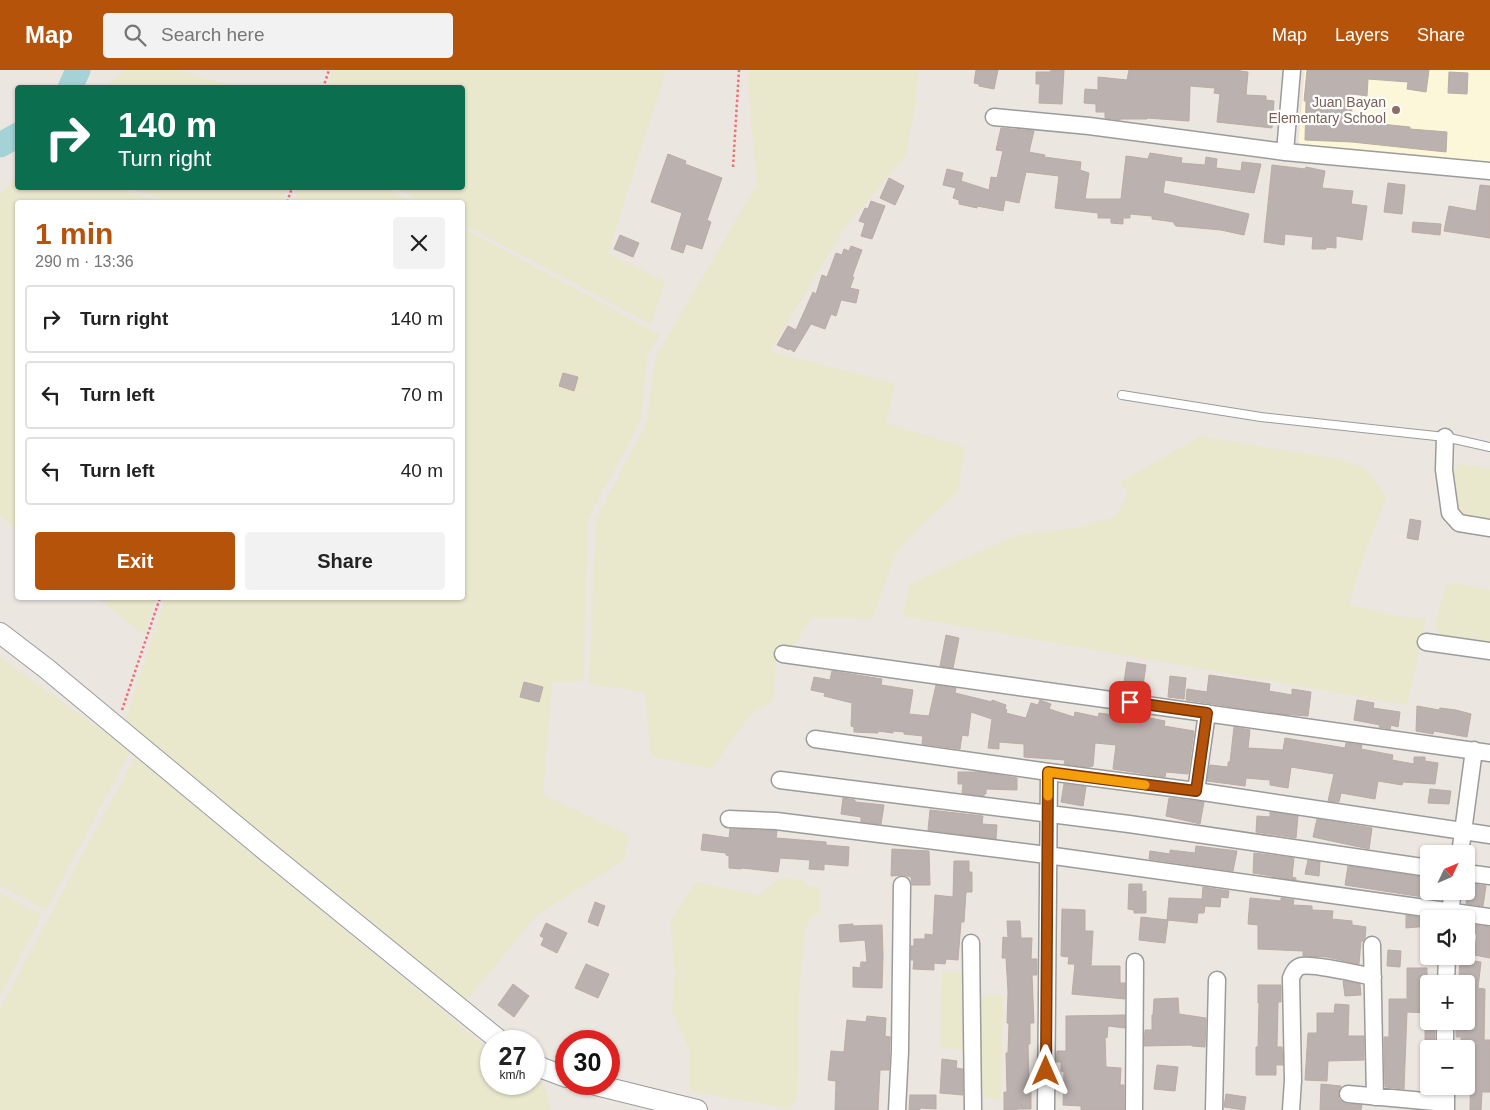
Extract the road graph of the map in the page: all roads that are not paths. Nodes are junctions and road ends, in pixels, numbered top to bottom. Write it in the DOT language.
graph roads {
  1 [pos="1292,70"];
  2 [pos="994,117"];
  3 [pos="1286,152"];
  4 [pos="1490,170"];
  5 [pos="1122,395"];
  6 [pos="1445,438"];
  7 [pos="1490,447"];
  8 [pos="1490,528"];
  9 [pos="0,633"];
  10 [pos="1426,642"];
  11 [pos="1490,651"];
  12 [pos="783,654"];
  13 [pos="1207,713"];
  14 [pos="815,739"];
  15 [pos="1474,750"];
  16 [pos="1490,753"];
  17 [pos="1048,772"];
  18 [pos="780,780"];
  19 [pos="1196,791"];
  20 [pos="1048,814"];
  21 [pos="729,819"];
  22 [pos="1464,832"];
  23 [pos="1490,835"];
  24 [pos="1462,845"];
  25 [pos="1047,855"];
  26 [pos="1420,867"];
  27 [pos="1475,874"];
  28 [pos="1490,876"];
  29 [pos="902,885"];
  30 [pos="1420,911"];
  31 [pos="1475,916"];
  32 [pos="1490,917"];
  33 [pos="971,943"];
  34 [pos="1372,945"];
  35 [pos="1134,962"];
  36 [pos="1373,977"];
  37 [pos="1217,980"];
  38 [pos="486,1030"];
  39 [pos="620,1091"];
  40 [pos="1348,1094"];
  41 [pos="1375,1097"];
  42 [pos="1446,1100"];
  43 [pos="697,1110"];
  44 [pos="897,1110"];
  45 [pos="973,1110"];
  46 [pos="1046,1110"];
  47 [pos="1134,1110"];
  48 [pos="1214,1110"];
  49 [pos="1291,1110"];
  1 -- 3 [label="street"];
  2 -- 3 [label="street"];
  3 -- 4 [label="street"];
  5 -- 6 [label="lane"];
  6 -- 7 [label="lane"];
  6 -- 8 [label="street"];
  9 -- 38 [label="street"];
  10 -- 11 [label="street"];
  12 -- 13 [label="street"];
  13 -- 15 [label="street"];
  13 -- 19 [label="street"];
  14 -- 17 [label="street"];
  15 -- 16 [label="street"];
  15 -- 22 [label="street"];
  17 -- 19 [label="street"];
  17 -- 20 [label="street"];
  18 -- 20 [label="street"];
  19 -- 22 [label="street"];
  20 -- 25 [label="street"];
  20 -- 26 [label="street"];
  21 -- 25 [label="street"];
  22 -- 23 [label="street"];
  22 -- 24 [label="street"];
  25 -- 30 [label="street"];
  25 -- 46 [label="street"];
  27 -- 28 [label="street"];
  29 -- 44 [label="street"];
  31 -- 32 [label="street"];
  33 -- 45 [label="street"];
  34 -- 36 [label="street"];
  35 -- 47 [label="street"];
  36 -- 41 [label="street"];
  36 -- 49 [label="street"];
  37 -- 48 [label="street"];
  39 -- 43 [label="street"];
  40 -- 41 [label="street"];
  41 -- 42 [label="street"];
}
